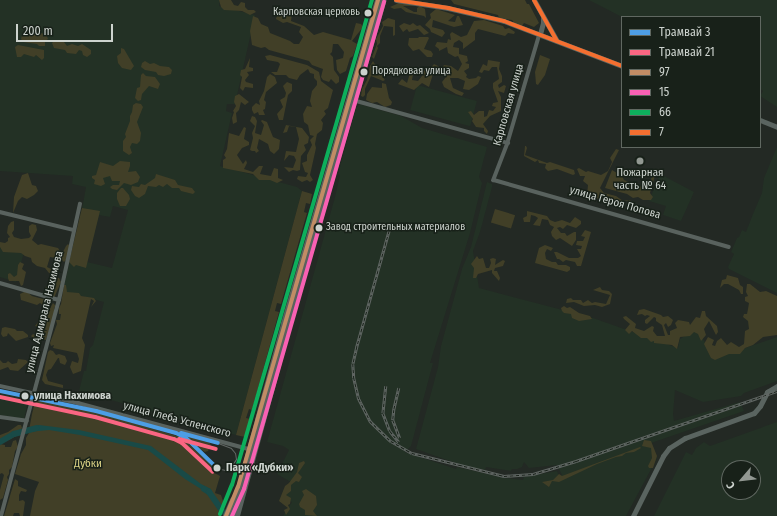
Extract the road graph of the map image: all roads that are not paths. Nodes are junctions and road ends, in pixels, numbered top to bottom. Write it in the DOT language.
graph roads {
  1 [pos="378,0"];
  2 [pos="384,0"];
  3 [pos="396,0"];
  4 [pos="534,0"];
  5 [pos="543,16"];
  6 [pos="540,34"];
  7 [pos="557,41"];
  8 [pos="621,66"];
  9 [pos="348,99"];
  10 [pos="355,101"];
  11 [pos="761,120"];
  12 [pos="777,127"];
  13 [pos="508,143"];
  14 [pos="494,180"];
  15 [pos="80,204"];
  16 [pos="0,212"];
  17 [pos="74,230"];
  18 [pos="729,247"];
  19 [pos="0,283"];
  20 [pos="58,300"];
  21 [pos="0,386"];
  22 [pos="777,386"];
  23 [pos="34,393"];
  24 [pos="0,417"];
  25 [pos="26,423"];
  26 [pos="252,450"];
  27 [pos="238,487"];
  28 [pos="2,516"];
  29 [pos="226,516"];
  30 [pos="232,516"];
  31 [pos="238,516"];
  32 [pos="633,516"];
  1 -- 9 [label="main road"];
  2 -- 10 [label="main road"];
  3 -- 6 [label="street"];
  4 -- 5 [label="street"];
  5 -- 6 [label="street"];
  5 -- 7 [label="street"];
  6 -- 7 [label="street"];
  6 -- 13 [label="street, Карповская улица"];
  7 -- 8 [label="street"];
  9 -- 10 [label="street"];
  9 -- 26 [label="main road"];
  10 -- 13 [label="street"];
  10 -- 26 [label="main road"];
  11 -- 12 [label="street"];
  13 -- 14 [label="street, Карповская улица"];
  14 -- 18 [label="street, улица Героя Попова"];
  15 -- 17 [label="street, улица Адмирала Нахимова"];
  16 -- 17 [label="street"];
  17 -- 20 [label="street, улица Адмирала Нахимова"];
  19 -- 20 [label="street"];
  20 -- 23 [label="street, улица Адмирала Нахимова"];
  21 -- 23 [label="street, улица Глеба Успенского"];
  22 -- 32 [label="street"];
  23 -- 25 [label="street, улица Адмирала Нахимова"];
  23 -- 26 [label="street, улица Глеба Успенского"];
  24 -- 25 [label="street"];
  25 -- 28 [label="street, улица Адмирала Нахимова"];
  26 -- 27 [label="main road"];
  26 -- 31 [label="main road"];
  27 -- 29 [label="main road"];
  27 -- 30 [label="main road"];
}
